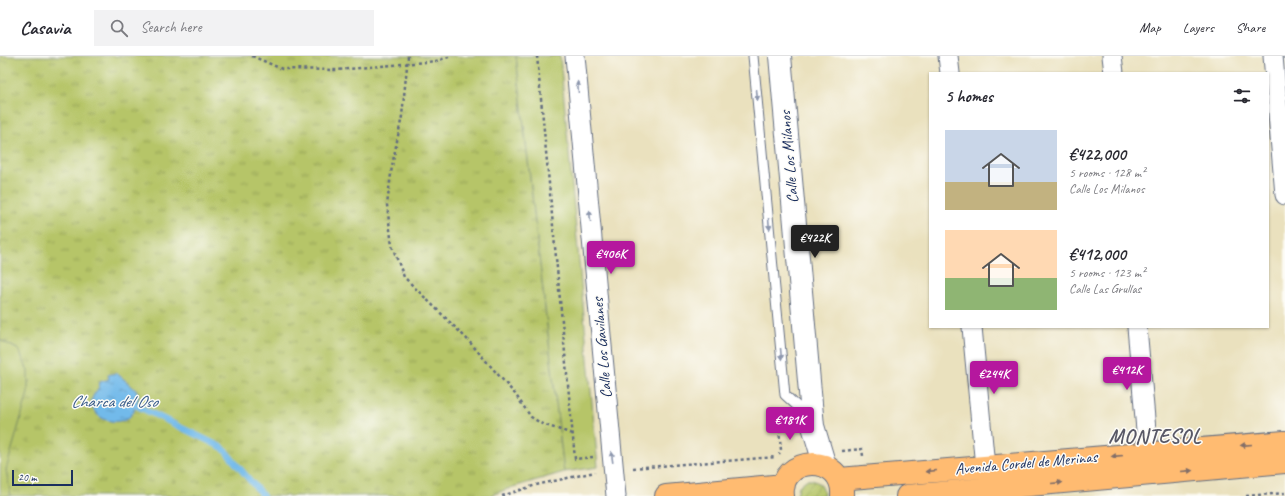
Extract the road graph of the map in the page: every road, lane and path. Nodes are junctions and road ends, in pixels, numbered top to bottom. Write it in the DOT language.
graph roads {
  1 [pos="252,56"];
  2 [pos="408,56"];
  3 [pos="452,56"];
  4 [pos="537,56"];
  5 [pos="575,56"];
  6 [pos="753,56"];
  7 [pos="780,56"];
  8 [pos="948,56"];
  9 [pos="1112,56"];
  10 [pos="1273,56"];
  11 [pos="406,65"];
  12 [pos="950,72"];
  13 [pos="1114,72"];
  14 [pos="1285,195"];
  15 [pos="972,328"];
  16 [pos="1137,328"];
  17 [pos="813,423"];
  18 [pos="779,429"];
  19 [pos="573,434"];
  20 [pos="1285,442"];
  21 [pos="1148,453"];
  22 [pos="1285,462"];
  23 [pos="613,463"];
  24 [pos="800,466"];
  25 [pos="985,466"];
  26 [pos="835,480"];
  27 [pos="784,490"];
  28 [pos="1285,493"];
  29 [pos="502,496"];
  30 [pos="616,496"];
  31 [pos="666,496"];
  32 [pos="907,496"];
  33 [pos="1246,496"];
  1 -- 11 [label="path"];
  2 -- 11 [label="path"];
  3 -- 11 [label="path"];
  4 -- 19 [label="path"];
  23 -- 5 [label="street, Calle Los Gavilanes, one-way"];
  6 -- 17 [label="lane, one-way"];
  7 -- 17 [label="street, Calle Los Milanos"];
  8 -- 12 [label="street"];
  9 -- 13 [label="street"];
  10 -- 14 [label="street"];
  11 -- 19 [label="path"];
  15 -- 25 [label="street"];
  16 -- 21 [label="street"];
  17 -- 24 [label="street, Calle Los Milanos"];
  17 -- 26 [label="street, Calle Los Milanos"];
  18 -- 23 [label="path"];
  19 -- 23 [label="path"];
  20 -- 21 [label="main road, Avenida Cordel de Merinas, one-way"];
  21 -- 25 [label="main road, Avenida Cordel de Merinas, one-way"];
  32 -- 22 [label="main road, Avenida Cordel de Merinas, one-way"];
  23 -- 29 [label="path"];
  23 -- 30 [label="street, Calle Los Gavilanes"];
  24 -- 26 [label="main road, Avenida Cordel de Merinas"];
  24 -- 27 [label="main road"];
  25 -- 26 [label="main road, Avenida Cordel de Merinas, one-way"];
  27 -- 31 [label="main road"];
  28 -- 33 [label="path"];
}
